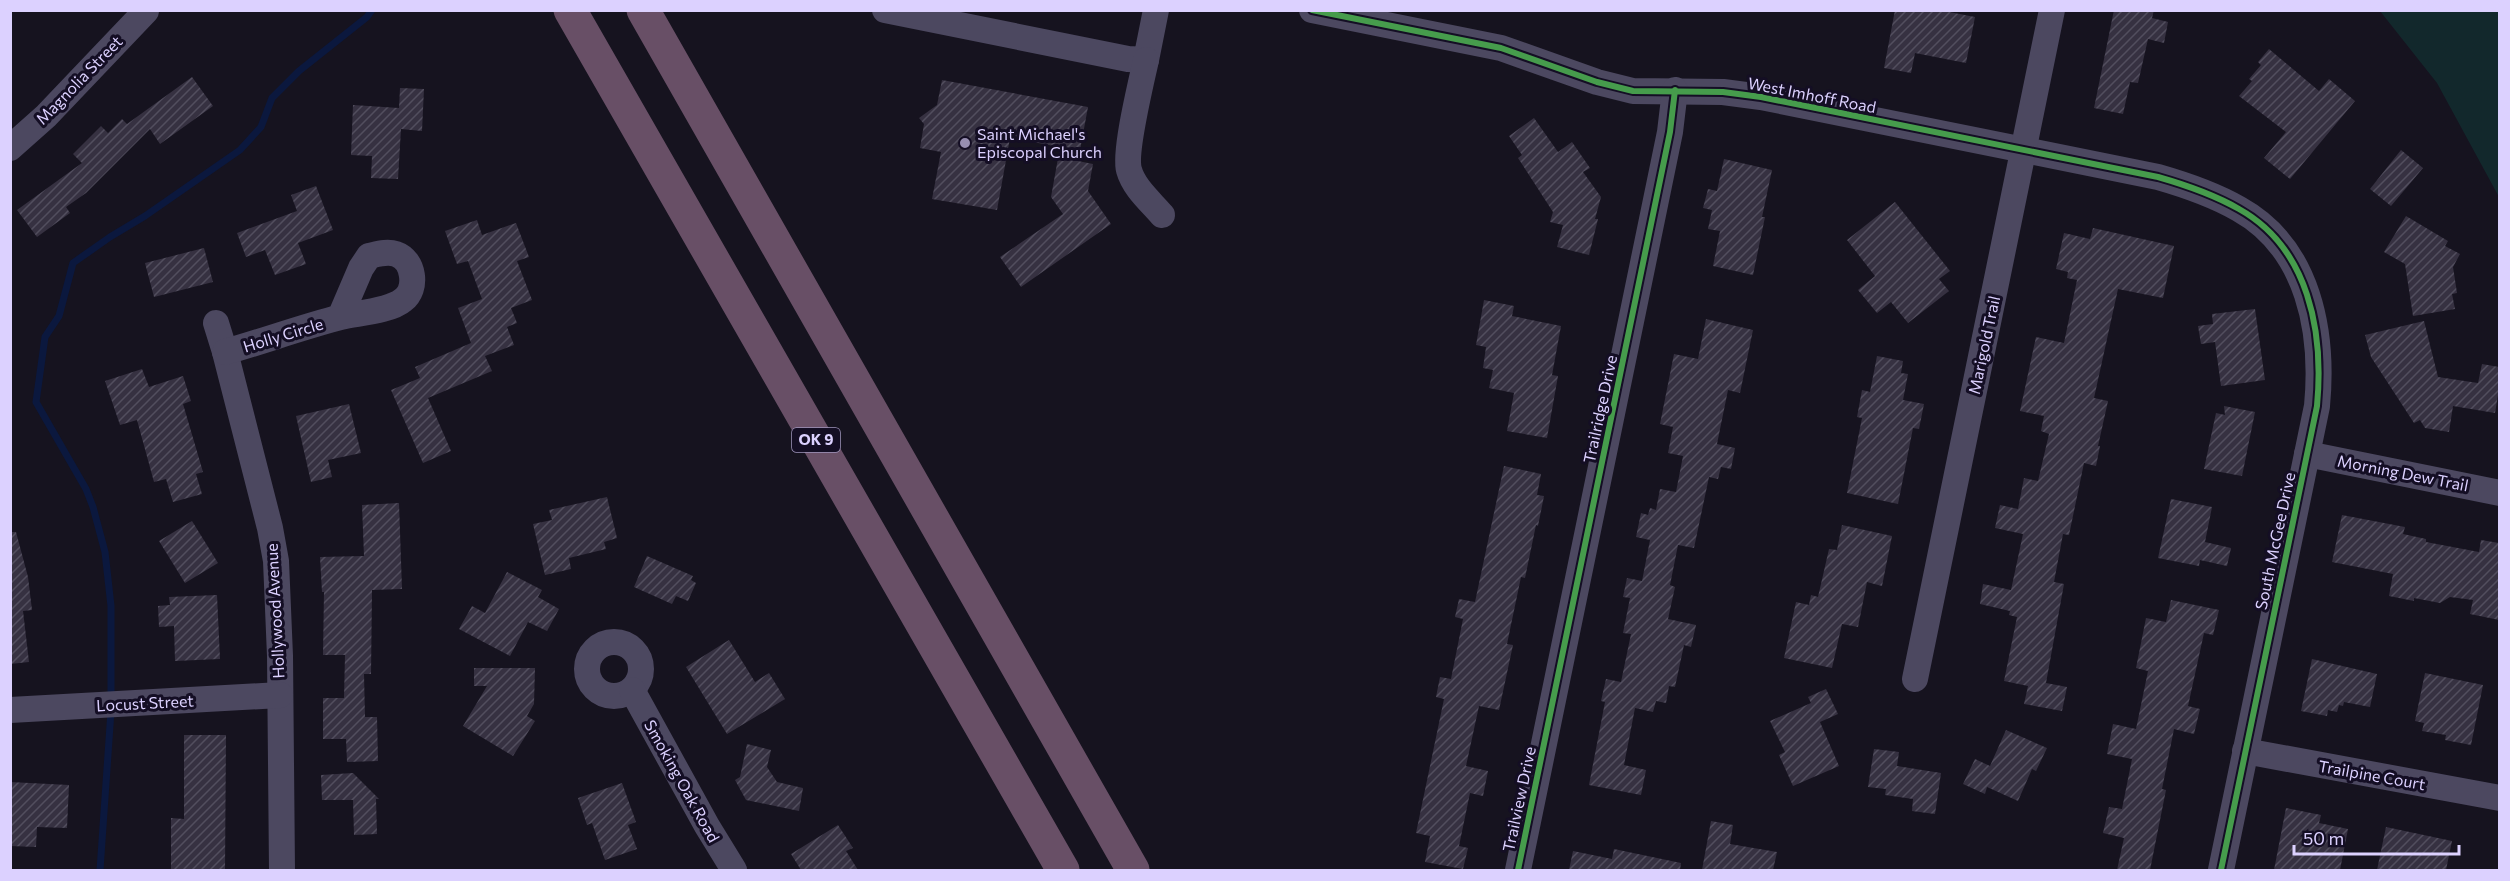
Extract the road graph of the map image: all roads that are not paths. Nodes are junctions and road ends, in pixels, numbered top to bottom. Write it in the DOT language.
graph roads {
  1 [pos="570,10"];
  2 [pos="644,10"];
  3 [pos="885,10"];
  4 [pos="1156,10"];
  5 [pos="1312,10"];
  6 [pos="2052,10"];
  7 [pos="146,11"];
  8 [pos="1339,13"];
  9 [pos="1146,60"];
  10 [pos="1675,90"];
  11 [pos="10,148"];
  12 [pos="2024,149"];
  13 [pos="1162,215"];
  14 [pos="2265,228"];
  15 [pos="340,317"];
  16 [pos="216,323"];
  17 [pos="225,352"];
  18 [pos="2307,454"];
  19 [pos="2499,493"];
  20 [pos="1915,679"];
  21 [pos="632,690"];
  22 [pos="280,695"];
  23 [pos="10,710"];
  24 [pos="1547,734"];
  25 [pos="2245,751"];
  26 [pos="2499,798"];
  27 [pos="282,870"];
  28 [pos="734,870"];
  29 [pos="1063,870"];
  30 [pos="1133,870"];
  31 [pos="1518,870"];
  32 [pos="2221,870"];
  1 -- 29 [label="highway, OK 9"];
  2 -- 30 [label="highway"];
  3 -- 9 [label="street"];
  4 -- 9 [label="street"];
  5 -- 8 [label="street, West Imhoff Road"];
  6 -- 12 [label="street, Marigold Trail"];
  7 -- 11 [label="street, Magnolia Street"];
  8 -- 10 [label="street, West Imhoff Road"];
  9 -- 13 [label="street"];
  10 -- 12 [label="street, West Imhoff Road"];
  10 -- 24 [label="street, Trailridge Drive"];
  12 -- 14 [label="street, West Imhoff Road"];
  12 -- 20 [label="street, Marigold Trail"];
  14 -- 18 [label="street, South McGee Drive"];
  15 -- 17 [label="street, Holly Circle"];
  16 -- 17 [label="street, Hollywood Avenue"];
  17 -- 22 [label="street, Hollywood Avenue"];
  18 -- 19 [label="street, Morning Dew Trail"];
  18 -- 25 [label="street, South McGee Drive"];
  21 -- 28 [label="street, Smoking Oak Road"];
  22 -- 23 [label="street, Locust Street"];
  22 -- 27 [label="street, Hollywood Avenue"];
  24 -- 31 [label="street, Trailview Drive"];
  25 -- 26 [label="street, Trailpine Court"];
  25 -- 32 [label="street, South McGee Drive"];
}
